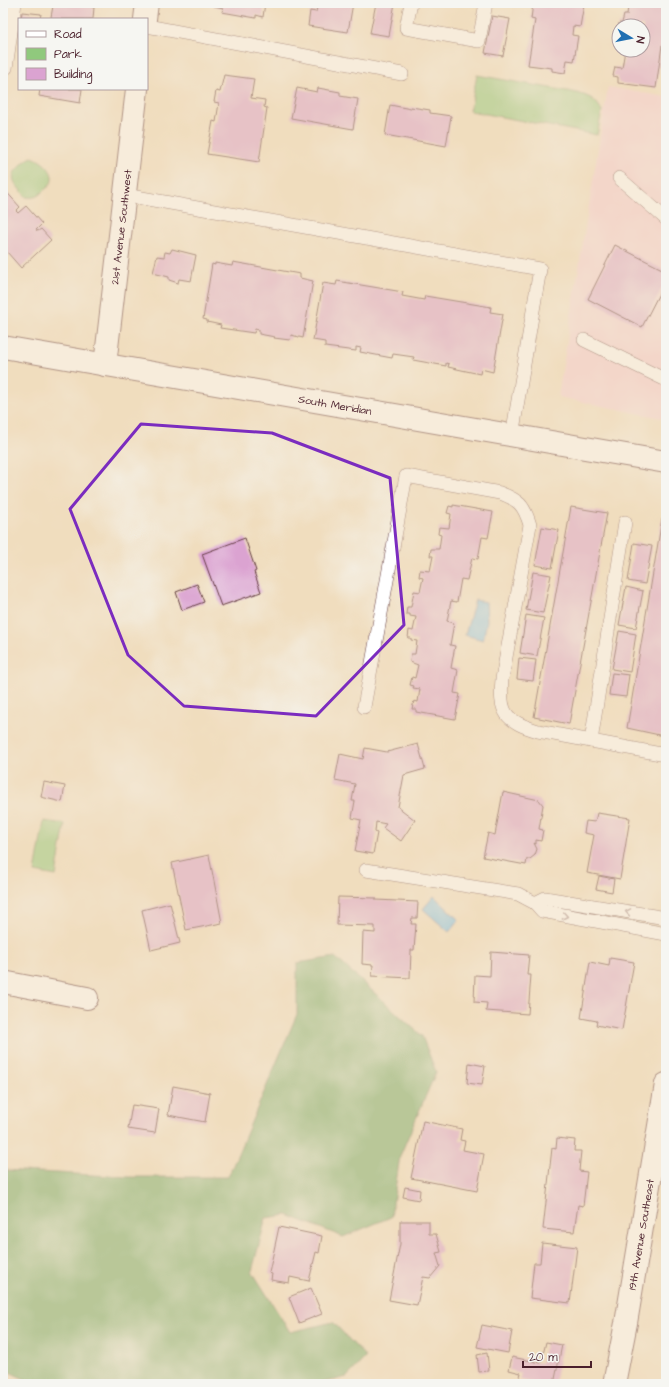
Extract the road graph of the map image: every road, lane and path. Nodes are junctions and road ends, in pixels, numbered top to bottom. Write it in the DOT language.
graph roads {
  1 [pos="15,3"];
  2 [pos="147,3"];
  3 [pos="411,3"];
  4 [pos="486,3"];
  5 [pos="145,18"];
  6 [pos="148,26"];
  7 [pos="6,44"];
  8 [pos="6,68"];
  9 [pos="402,74"];
  10 [pos="137,90"];
  11 [pos="618,178"];
  12 [pos="125,195"];
  13 [pos="666,219"];
  14 [pos="584,340"];
  15 [pos="3,347"];
  16 [pos="105,365"];
  17 [pos="666,380"];
  18 [pos="512,436"];
  19 [pos="666,462"];
  20 [pos="625,522"];
  21 [pos="364,707"];
  22 [pos="591,741"];
  23 [pos="666,755"];
  24 [pos="366,870"];
  25 [pos="535,903"];
  26 [pos="666,918"];
  27 [pos="666,934"];
  28 [pos="3,982"];
  29 [pos="87,998"];
  30 [pos="665,1091"];
  31 [pos="614,1384"];
  1 -- 7 [label="lane"];
  2 -- 5 [label="street"];
  3 -- 4 [label="lane"];
  6 -- 9 [label="lane"];
  7 -- 8 [label="lane"];
  10 -- 12 [label="street, 21st Avenue Southwest"];
  11 -- 13 [label="lane"];
  12 -- 16 [label="street, 21st Avenue Southwest"];
  12 -- 18 [label="lane"];
  14 -- 17 [label="lane"];
  15 -- 16 [label="street, South Meridian"];
  16 -- 18 [label="street, South Meridian"];
  18 -- 19 [label="street, South Meridian"];
  20 -- 22 [label="lane"];
  21 -- 22 [label="lane"];
  22 -- 23 [label="lane"];
  24 -- 25 [label="lane"];
  26 -- 25 [label="lane, one-way"];
  25 -- 27 [label="lane, one-way"];
  28 -- 29 [label="street"];
  30 -- 31 [label="street, 19th Avenue Southeast"];
}
